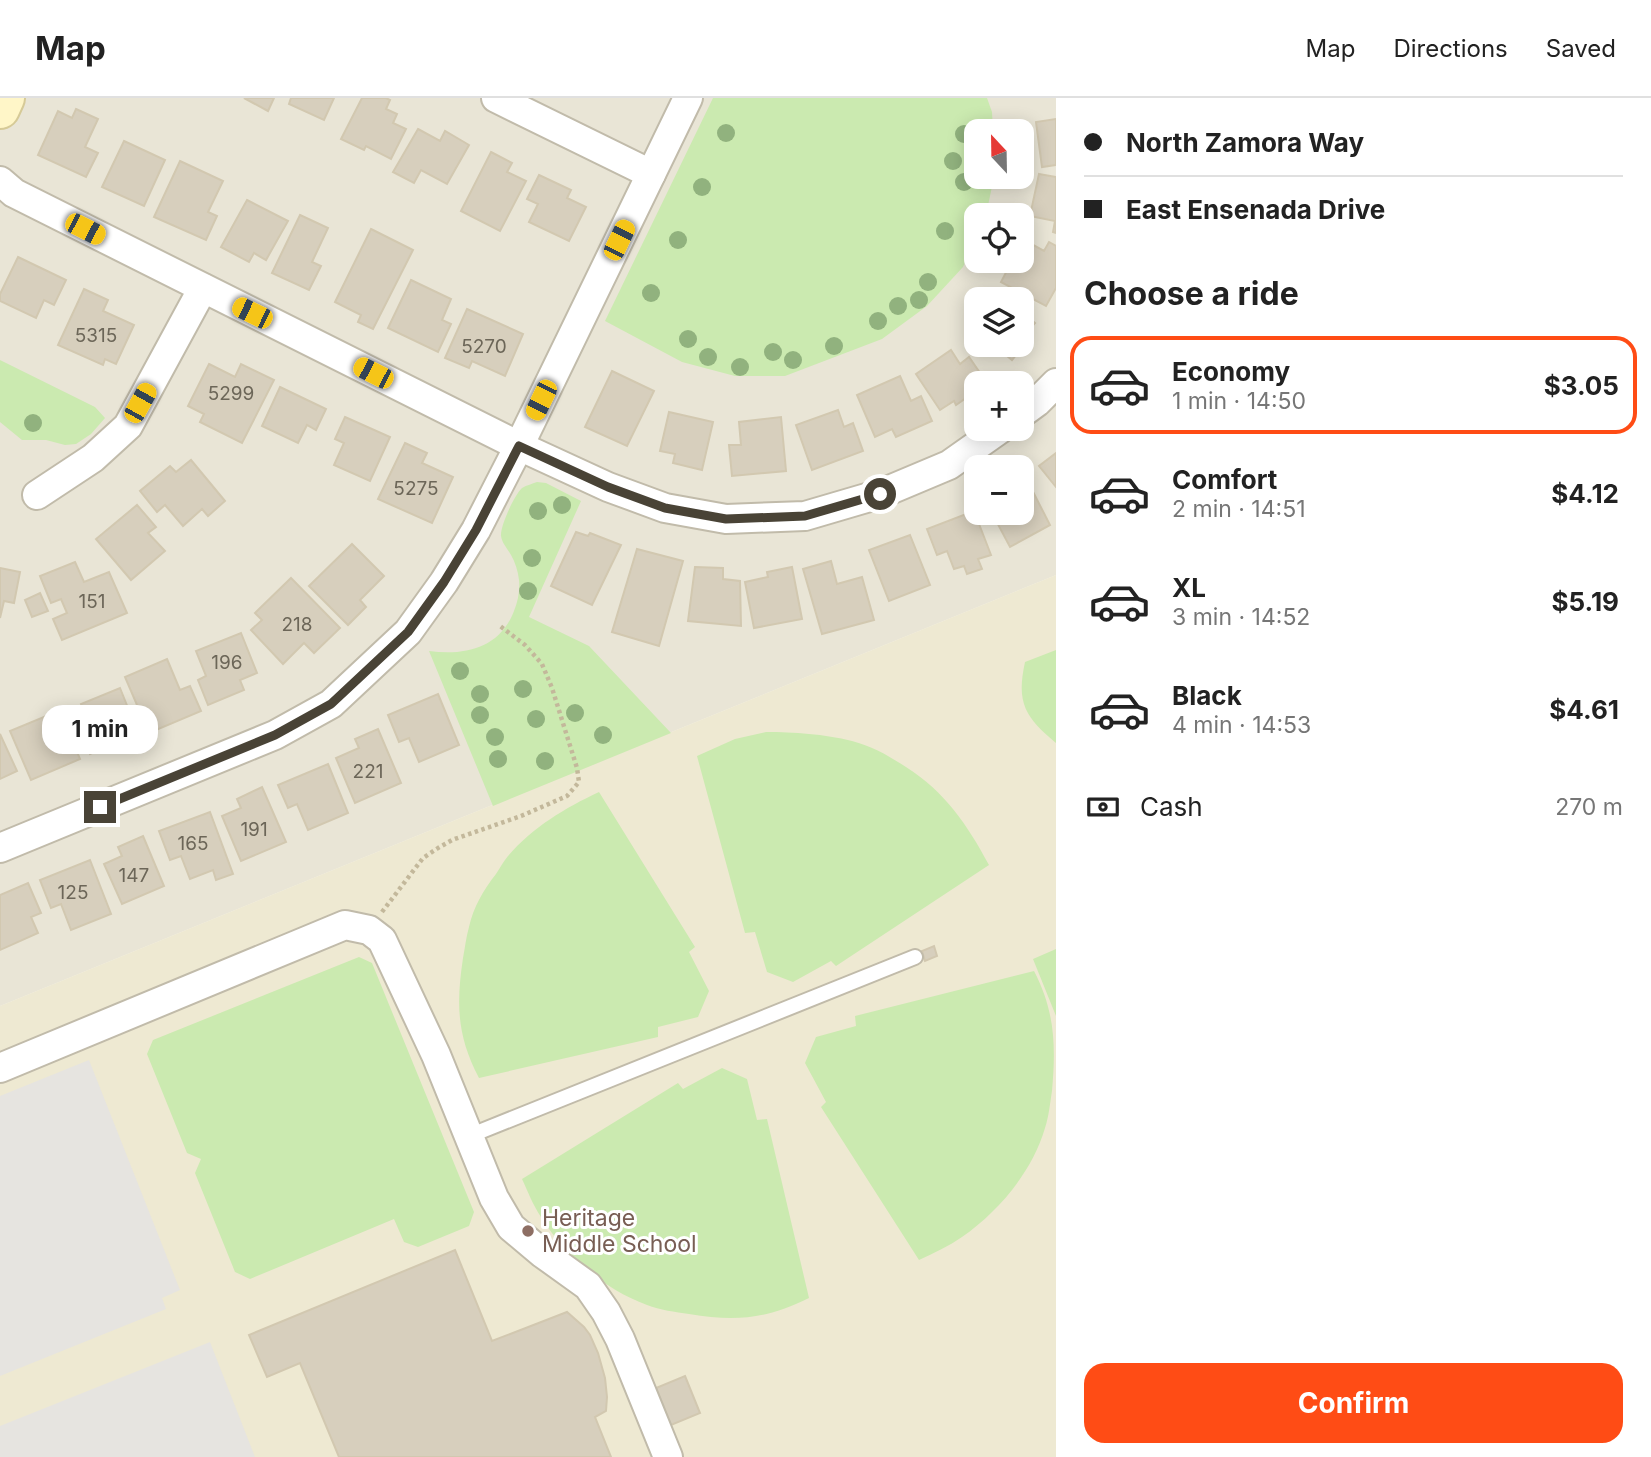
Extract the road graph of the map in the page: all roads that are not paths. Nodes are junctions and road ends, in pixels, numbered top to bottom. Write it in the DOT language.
graph roads {
  1 [pos="5,98"];
  2 [pos="496,98"];
  3 [pos="688,98"];
  4 [pos="0,108"];
  5 [pos="651,174"];
  6 [pos="0,181"];
  7 [pos="203,288"];
  8 [pos="1056,383"];
  9 [pos="1034,404"];
  10 [pos="983,441"];
  11 [pos="519,446"];
  12 [pos="37,495"];
  13 [pos="0,848"];
  14 [pos="915,957"];
  15 [pos="0,1068"];
  16 [pos="469,1136"];
  17 [pos="668,1457"];
  1 -- 4 [label="street"];
  2 -- 5 [label="street"];
  3 -- 5 [label="street"];
  5 -- 11 [label="street"];
  6 -- 7 [label="street"];
  7 -- 11 [label="street"];
  7 -- 12 [label="street"];
  8 -- 9 [label="street"];
  10 -- 11 [label="street"];
  11 -- 13 [label="street"];
  14 -- 16 [label="lane"];
  15 -- 16 [label="street"];
  16 -- 17 [label="street"];
}
